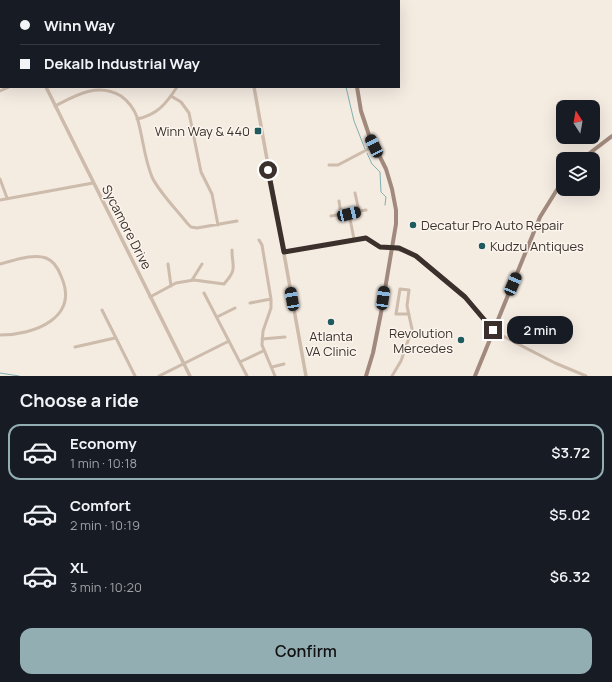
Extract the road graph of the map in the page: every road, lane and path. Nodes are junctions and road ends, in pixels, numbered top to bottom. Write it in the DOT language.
graph roads {
  1 [pos="46,88"];
  2 [pos="176,88"];
  3 [pos="254,88"];
  4 [pos="357,88"];
  5 [pos="171,96"];
  6 [pos="55,106"];
  7 [pos="137,119"];
  8 [pos="612,136"];
  9 [pos="374,146"];
  10 [pos="591,152"];
  11 [pos="329,165"];
  12 [pos="0,179"];
  13 [pos="93,183"];
  14 [pos="556,192"];
  15 [pos="355,193"];
  16 [pos="7,198"];
  17 [pos="0,200"];
  18 [pos="339,201"];
  19 [pos="366,210"];
  20 [pos="358,211"];
  21 [pos="349,214"];
  22 [pos="342,215"];
  23 [pos="332,216"];
  24 [pos="237,221"];
  25 [pos="218,224"];
  26 [pos="354,239"];
  27 [pos="259,240"];
  28 [pos="392,248"];
  29 [pos="232,250"];
  30 [pos="284,252"];
  31 [pos="0,264"];
  32 [pos="168,264"];
  33 [pos="202,264"];
  34 [pos="192,280"];
  35 [pos="171,286"];
  36 [pos="204,293"];
  37 [pos="150,297"];
  38 [pos="271,298"];
  39 [pos="250,303"];
  40 [pos="235,308"];
  41 [pos="102,310"];
  42 [pos="409,314"];
  43 [pos="217,317"];
  44 [pos="493,330"];
  45 [pos="0,335"];
  46 [pos="285,337"];
  47 [pos="115,338"];
  48 [pos="262,339"];
  49 [pos="229,341"];
  50 [pos="75,347"];
  51 [pos="263,350"];
  52 [pos="240,362"];
  53 [pos="184,364"];
  54 [pos="284,364"];
  55 [pos="272,367"];
  56 [pos="135,376"];
  57 [pos="159,376"];
  58 [pos="190,376"];
  59 [pos="247,376"];
  60 [pos="275,376"];
  61 [pos="306,376"];
  62 [pos="366,376"];
  63 [pos="392,376"];
  64 [pos="475,376"];
  65 [pos="586,376"];
  1 -- 6 [label="street, Sycamore Drive"];
  2 -- 5 [label="street"];
  3 -- 30 [label="street"];
  4 -- 9 [label="main road"];
  5 -- 7 [label="street"];
  5 -- 25 [label="street"];
  6 -- 7 [label="street"];
  6 -- 13 [label="street, Sycamore Drive"];
  7 -- 25 [label="street"];
  8 -- 10 [label="main road"];
  9 -- 11 [label="street"];
  9 -- 28 [label="main road"];
  12 -- 16 [label="street"];
  13 -- 16 [label="street"];
  13 -- 37 [label="street, Sycamore Drive"];
  14 -- 44 [label="main road"];
  15 -- 20 [label="street"];
  16 -- 17 [label="street"];
  18 -- 22 [label="street"];
  19 -- 20 [label="street"];
  20 -- 21 [label="street"];
  21 -- 22 [label="street"];
  21 -- 26 [label="street"];
  22 -- 23 [label="street"];
  24 -- 25 [label="street"];
  26 -- 28 [label="street"];
  26 -- 30 [label="street"];
  27 -- 38 [label="street"];
  28 -- 44 [label="street"];
  28 -- 62 [label="main road"];
  29 -- 34 [label="street"];
  30 -- 61 [label="street"];
  31 -- 45 [label="street"];
  32 -- 35 [label="street"];
  33 -- 34 [label="street"];
  34 -- 35 [label="street"];
  35 -- 37 [label="street"];
  36 -- 43 [label="street"];
  37 -- 53 [label="street, Sycamore Drive"];
  38 -- 39 [label="street"];
  38 -- 48 [label="street"];
  40 -- 43 [label="street"];
  41 -- 47 [label="street"];
  42 -- 42 [label="street"];
  42 -- 63 [label="street"];
  43 -- 49 [label="street"];
  44 -- 64 [label="main road"];
  44 -- 65 [label="street"];
  46 -- 48 [label="street"];
  47 -- 50 [label="street"];
  47 -- 56 [label="street"];
  48 -- 51 [label="street"];
  49 -- 52 [label="street"];
  49 -- 53 [label="street"];
  51 -- 52 [label="street"];
  51 -- 55 [label="street"];
  52 -- 59 [label="street"];
  53 -- 57 [label="street"];
  53 -- 58 [label="street, Sycamore Drive"];
  54 -- 55 [label="street"];
  55 -- 60 [label="street"];
}
